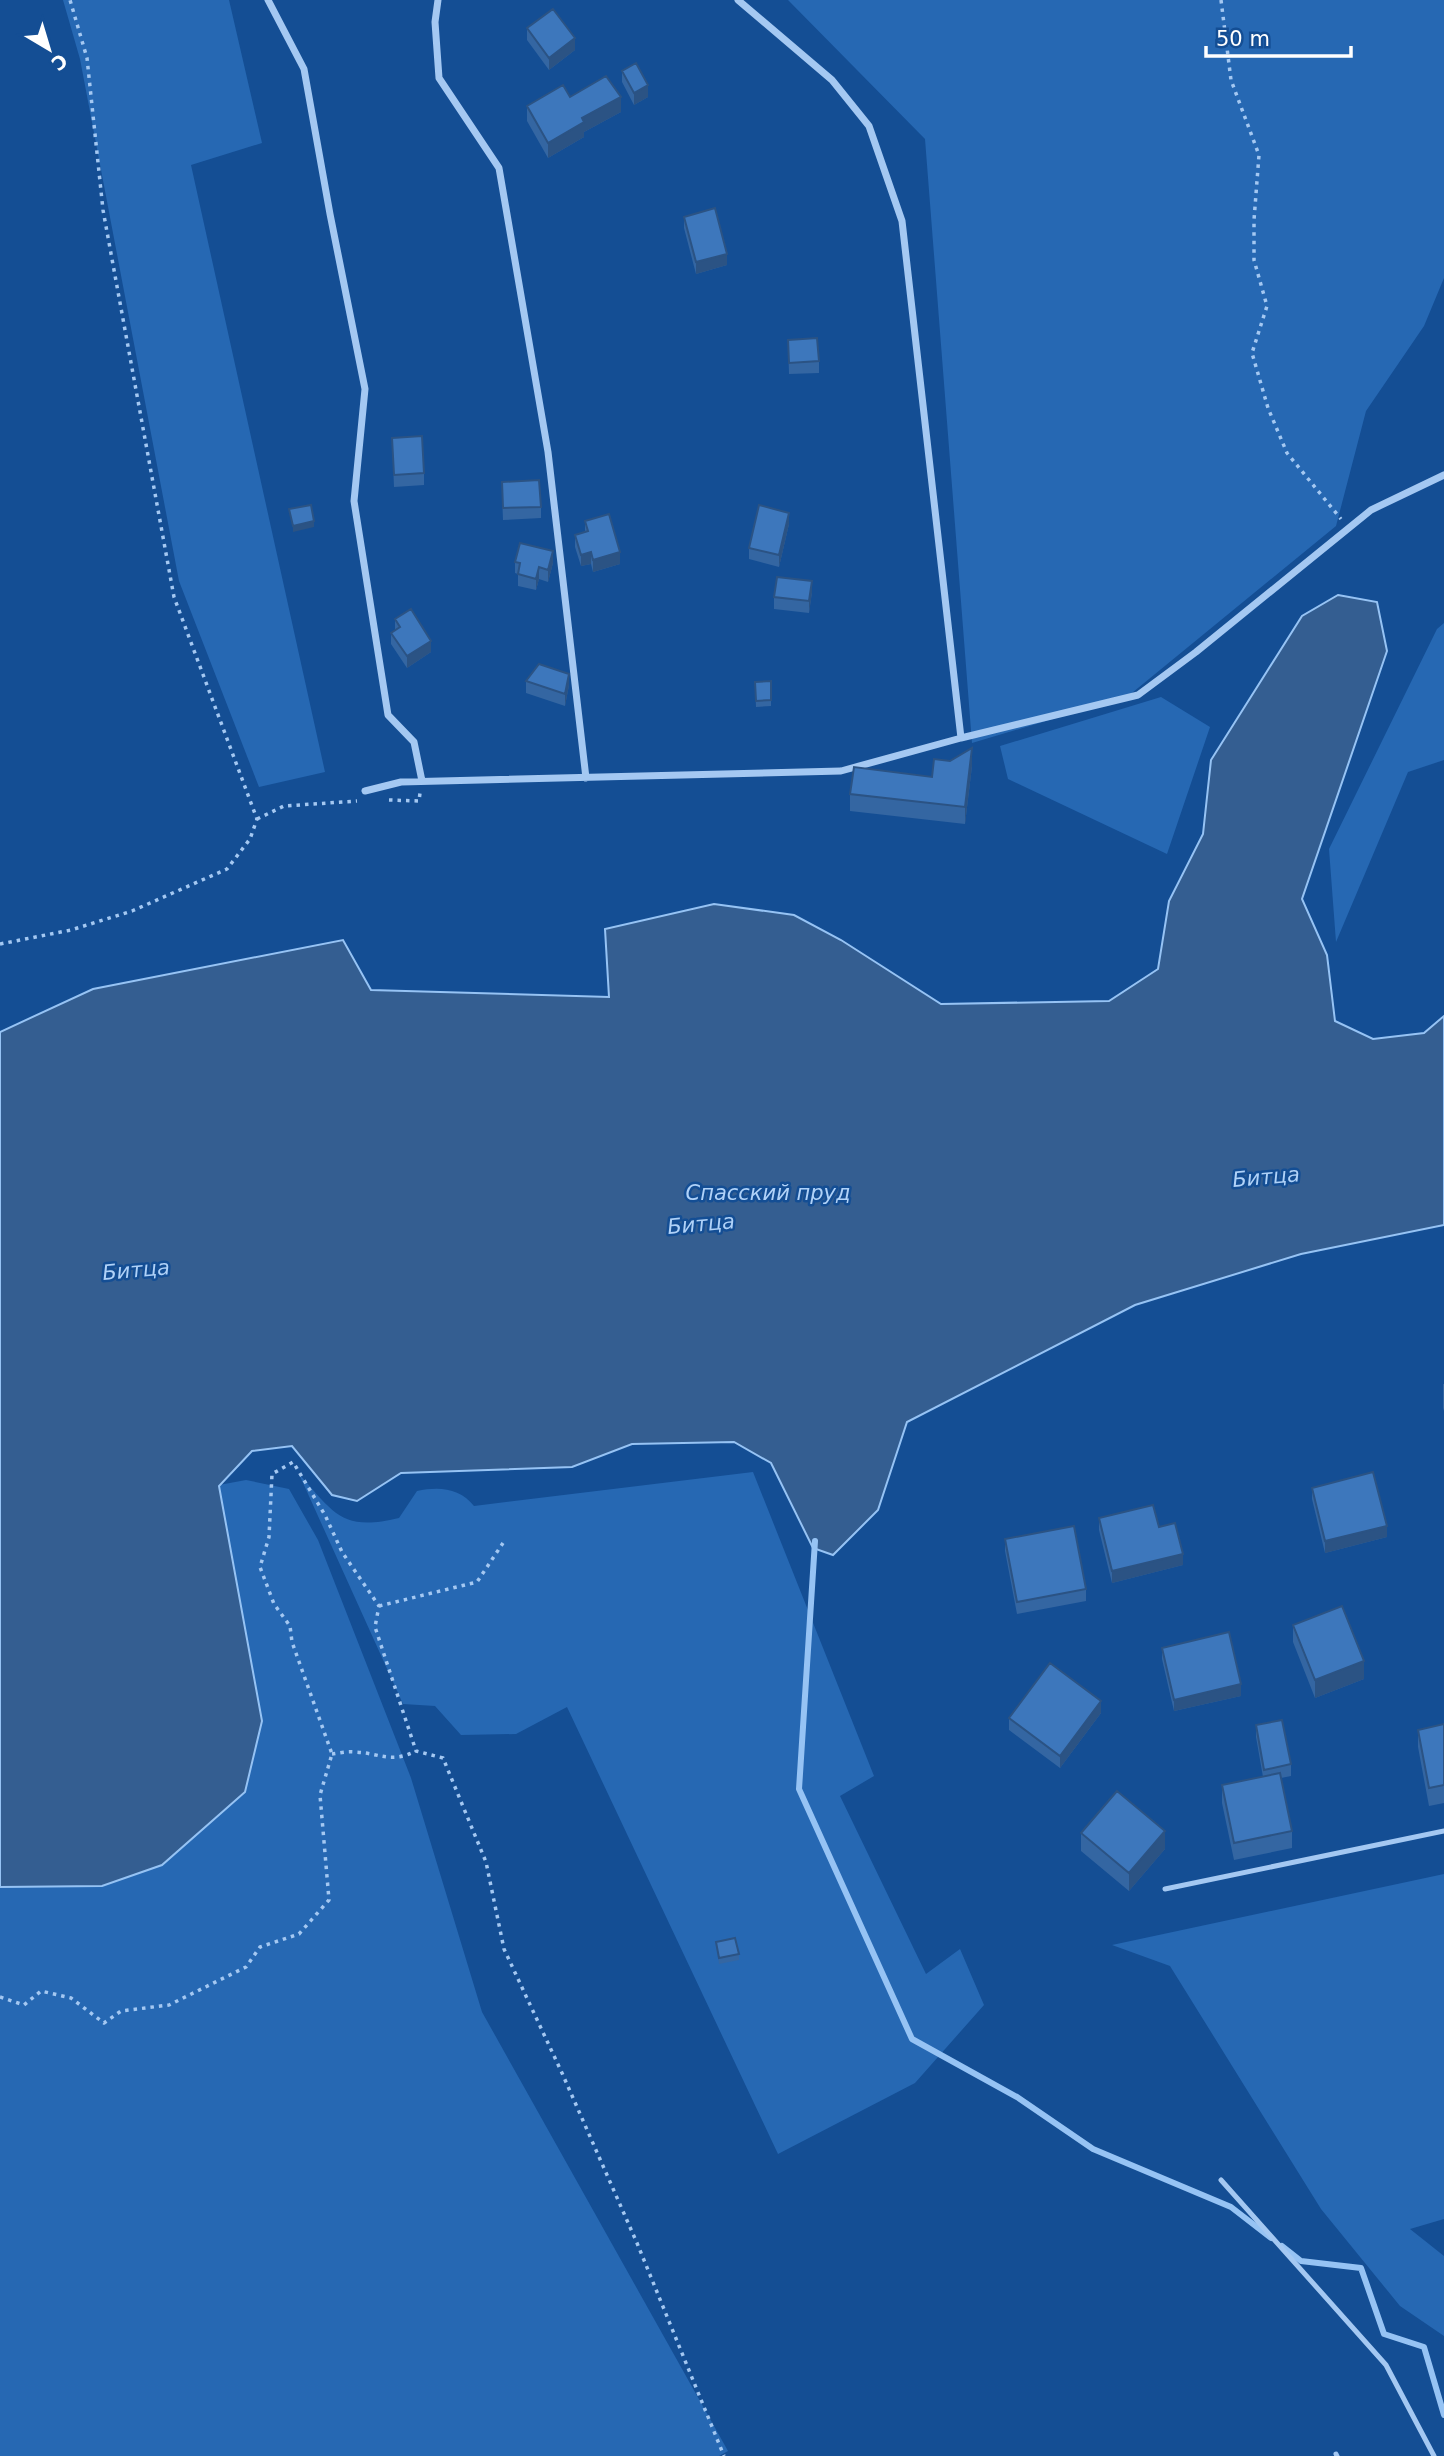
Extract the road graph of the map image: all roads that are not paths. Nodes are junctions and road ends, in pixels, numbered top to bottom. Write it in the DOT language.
graph roads {
  1 [pos="268,0"];
  2 [pos="438,0"];
  3 [pos="738,0"];
  4 [pos="1444,475"];
  5 [pos="961,738"];
  6 [pos="586,778"];
  7 [pos="422,781"];
  8 [pos="365,790"];
  9 [pos="1444,1830"];
  10 [pos="1165,1889"];
  11 [pos="1222,2180"];
  12 [pos="1434,2456"];
  1 -- 7 [label="street"];
  2 -- 6 [label="street"];
  3 -- 5 [label="street"];
  4 -- 5 [label="street"];
  5 -- 6 [label="street"];
  6 -- 7 [label="street"];
  7 -- 8 [label="street"];
  9 -- 10 [label="lane"];
  11 -- 12 [label="lane"];
}
